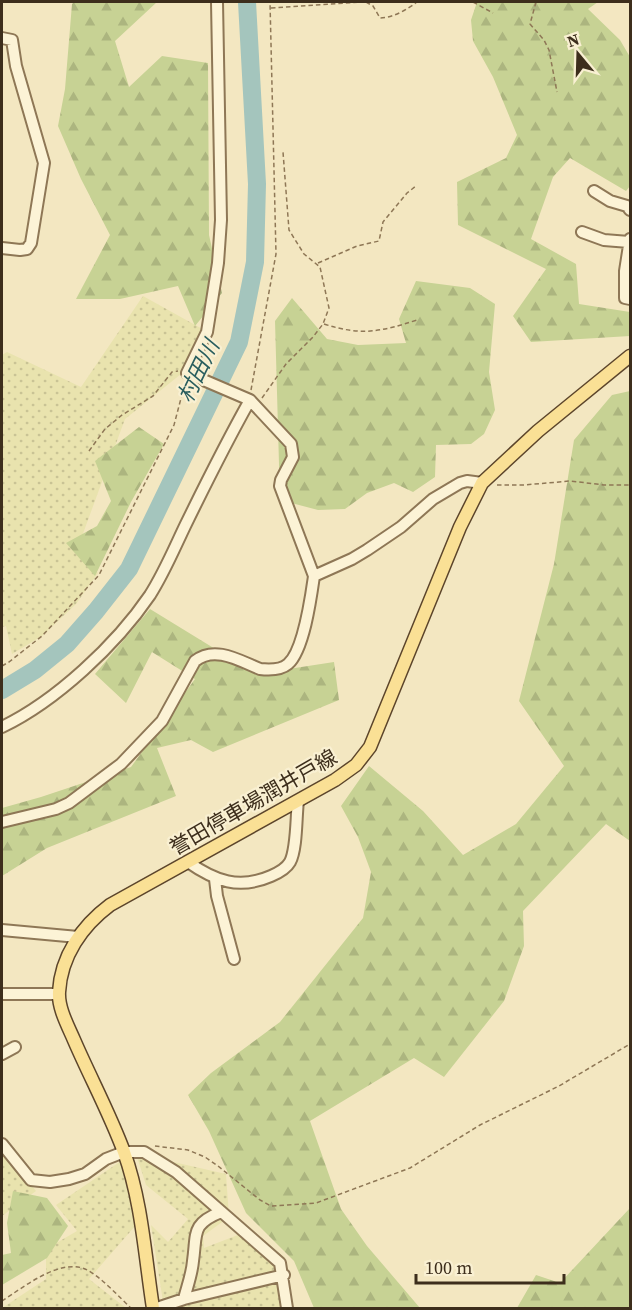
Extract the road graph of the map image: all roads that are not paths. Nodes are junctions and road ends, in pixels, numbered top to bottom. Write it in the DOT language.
graph roads {
  1 [pos="217,2"];
  2 [pos="2,38"];
  3 [pos="594,191"];
  4 [pos="629,205"];
  5 [pos="582,232"];
  6 [pos="630,241"];
  7 [pos="2,248"];
  8 [pos="630,299"];
  9 [pos="630,356"];
  10 [pos="254,403"];
  11 [pos="482,483"];
  12 [pos="314,576"];
  13 [pos="2,727"];
  14 [pos="298,801"];
  15 [pos="2,822"];
  16 [pos="188,862"];
  17 [pos="215,879"];
  18 [pos="2,930"];
  19 [pos="78,937"];
  20 [pos="234,959"];
  21 [pos="2,994"];
  22 [pos="58,994"];
  23 [pos="15,1047"];
  24 [pos="2,1054"];
  25 [pos="2,1144"];
  26 [pos="124,1152"];
  27 [pos="221,1212"];
  28 [pos="284,1275"];
  29 [pos="184,1299"];
  30 [pos="153,1308"];
  31 [pos="157,1308"];
  32 [pos="287,1308"];
  1 -- 10 [label="street"];
  2 -- 7 [label="street"];
  3 -- 4 [label="street"];
  5 -- 6 [label="street"];
  6 -- 8 [label="street"];
  9 -- 11 [label="main road, 誉田停車場潤井戸線"];
  10 -- 12 [label="street"];
  10 -- 13 [label="street"];
  11 -- 12 [label="street"];
  11 -- 14 [label="main road, 誉田停車場潤井戸線"];
  12 -- 15 [label="street"];
  14 -- 16 [label="main road, 誉田停車場潤井戸線"];
  14 -- 17 [label="street"];
  16 -- 17 [label="street"];
  16 -- 19 [label="main road, 誉田停車場潤井戸線"];
  17 -- 20 [label="street"];
  18 -- 19 [label="street"];
  19 -- 22 [label="main road, 誉田停車場潤井戸線"];
  21 -- 22 [label="street"];
  22 -- 26 [label="main road"];
  23 -- 24 [label="street"];
  25 -- 26 [label="street"];
  26 -- 27 [label="street"];
  26 -- 30 [label="main road"];
  27 -- 28 [label="street"];
  27 -- 29 [label="street"];
  28 -- 29 [label="street"];
  28 -- 32 [label="street"];
  29 -- 31 [label="street"];
}
